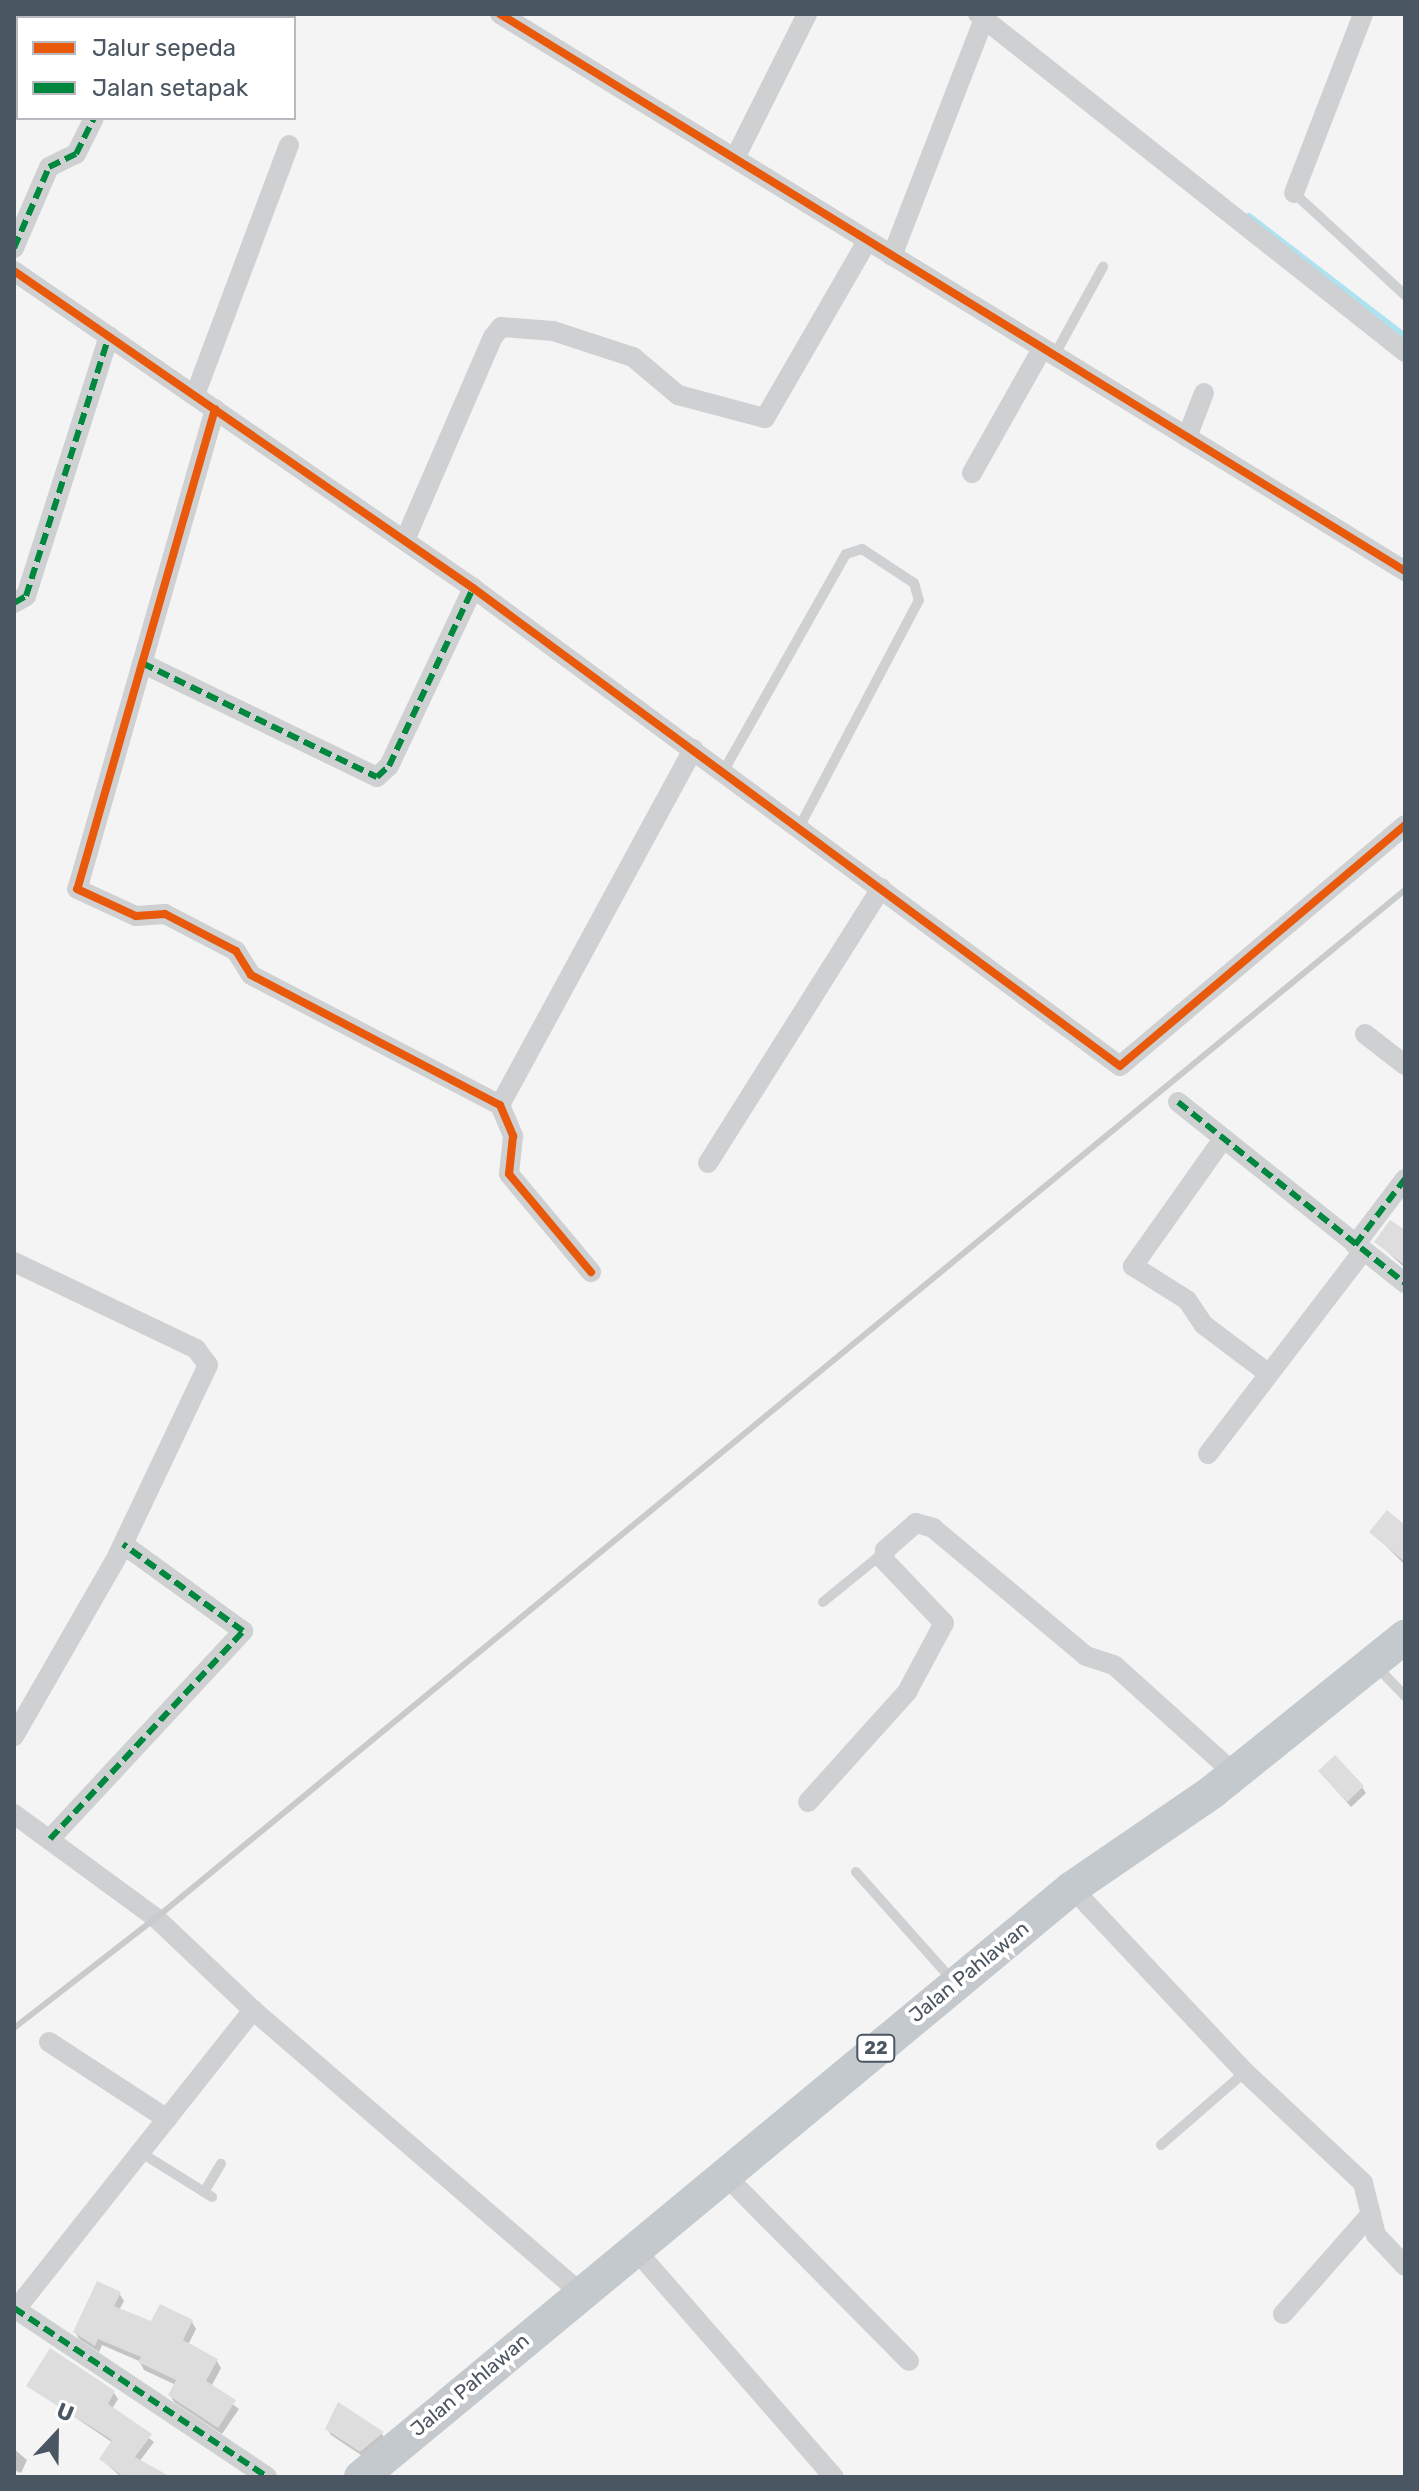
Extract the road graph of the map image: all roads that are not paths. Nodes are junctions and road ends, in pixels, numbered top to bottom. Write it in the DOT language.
graph roads {
  1 [pos="500,14"];
  2 [pos="807,14"];
  3 [pos="1363,14"];
  4 [pos="981,16"];
  5 [pos="93,120"];
  6 [pos="289,145"];
  7 [pos="735,158"];
  8 [pos="1294,193"];
  9 [pos="867,241"];
  10 [pos="14,248"];
  11 [pos="892,256"];
  12 [pos="1103,267"];
  13 [pos="14,271"];
  14 [pos="1405,295"];
  15 [pos="109,336"];
  16 [pos="1048,352"];
  17 [pos="1405,352"];
  18 [pos="1204,393"];
  19 [pos="195,395"];
  20 [pos="215,409"];
  21 [pos="1187,437"];
  22 [pos="972,473"];
  23 [pos="405,540"];
  24 [pos="1405,571"];
  25 [pos="473,588"];
  26 [pos="14,603"];
  27 [pos="142,663"];
  28 [pos="693,749"];
  29 [pos="723,772"];
  30 [pos="1405,825"];
  31 [pos="799,828"];
  32 [pos="881,888"];
  33 [pos="1365,1034"];
  34 [pos="1405,1065"];
  35 [pos="1178,1102"];
  36 [pos="500,1105"];
  37 [pos="1223,1139"];
  38 [pos="708,1163"];
  39 [pos="1405,1179"];
  40 [pos="1359,1248"];
  41 [pos="14,1262"];
  42 [pos="591,1272"];
  43 [pos="1405,1283"];
  44 [pos="1269,1374"];
  45 [pos="1208,1454"];
  46 [pos="123,1544"];
  47 [pos="883,1553"];
  48 [pos="823,1602"];
  49 [pos="1405,1637"];
  50 [pos="1372,1663"];
  51 [pos="1405,1696"];
  52 [pos="14,1736"];
  53 [pos="1235,1774"];
  54 [pos="808,1802"];
  55 [pos="14,1814"];
  56 [pos="50,1839"];
  57 [pos="856,1872"];
  58 [pos="1072,1888"];
  59 [pos="955,1984"];
  60 [pos="253,2010"];
  61 [pos="49,2042"];
  62 [pos="1245,2072"];
  63 [pos="167,2119"];
  64 [pos="1161,2145"];
  65 [pos="140,2152"];
  66 [pos="221,2164"];
  67 [pos="724,2174"];
  68 [pos="1371,2214"];
  69 [pos="634,2248"];
  70 [pos="1405,2266"];
  71 [pos="580,2292"];
  72 [pos="15,2309"];
  73 [pos="1283,2314"];
  74 [pos="909,2361"];
  75 [pos="267,2477"];
  76 [pos="361,2477"];
  77 [pos="834,2477"];
  1 -- 7 [label="street"];
  2 -- 7 [label="street"];
  3 -- 8 [label="street"];
  4 -- 11 [label="street"];
  4 -- 17 [label="street"];
  5 -- 10 [label="street"];
  6 -- 19 [label="street"];
  7 -- 9 [label="street"];
  8 -- 14 [label="lane"];
  9 -- 11 [label="street"];
  9 -- 23 [label="street"];
  11 -- 16 [label="street"];
  12 -- 16 [label="lane"];
  13 -- 15 [label="street"];
  15 -- 19 [label="street"];
  15 -- 26 [label="street"];
  16 -- 21 [label="street"];
  16 -- 22 [label="street"];
  18 -- 21 [label="street"];
  19 -- 20 [label="street"];
  20 -- 23 [label="street"];
  20 -- 27 [label="street"];
  21 -- 24 [label="street"];
  23 -- 25 [label="street"];
  25 -- 27 [label="street"];
  25 -- 28 [label="street"];
  27 -- 36 [label="street"];
  28 -- 29 [label="street"];
  28 -- 36 [label="street"];
  29 -- 31 [label="street"];
  29 -- 31 [label="lane"];
  30 -- 32 [label="street"];
  31 -- 32 [label="street"];
  32 -- 38 [label="street"];
  33 -- 34 [label="street"];
  35 -- 37 [label="street"];
  36 -- 42 [label="street"];
  37 -- 40 [label="street"];
  37 -- 44 [label="street"];
  39 -- 40 [label="street"];
  40 -- 43 [label="street"];
  40 -- 44 [label="street"];
  41 -- 46 [label="street"];
  44 -- 45 [label="street"];
  46 -- 52 [label="street"];
  46 -- 56 [label="street"];
  47 -- 48 [label="lane"];
  47 -- 53 [label="street"];
  47 -- 54 [label="street"];
  49 -- 50 [label="highway, Jalan Pahlawan / 22"];
  50 -- 51 [label="lane"];
  50 -- 53 [label="highway, Jalan Pahlawan / 22"];
  53 -- 58 [label="highway, Jalan Pahlawan / 22"];
  55 -- 56 [label="street"];
  56 -- 60 [label="street"];
  57 -- 59 [label="lane"];
  58 -- 59 [label="highway, Jalan Pahlawan / 22"];
  58 -- 62 [label="street"];
  59 -- 67 [label="highway, Jalan Pahlawan / 22"];
  60 -- 63 [label="street"];
  60 -- 71 [label="street"];
  61 -- 63 [label="street"];
  62 -- 64 [label="lane"];
  62 -- 68 [label="street"];
  63 -- 65 [label="street"];
  65 -- 66 [label="lane"];
  65 -- 72 [label="street"];
  67 -- 69 [label="highway, Jalan Pahlawan / 22"];
  67 -- 74 [label="street"];
  68 -- 70 [label="street"];
  68 -- 73 [label="street"];
  69 -- 71 [label="highway, Jalan Pahlawan / 22"];
  69 -- 77 [label="street"];
  71 -- 76 [label="highway, Jalan Pahlawan / 22"];
  72 -- 75 [label="street"];
}
